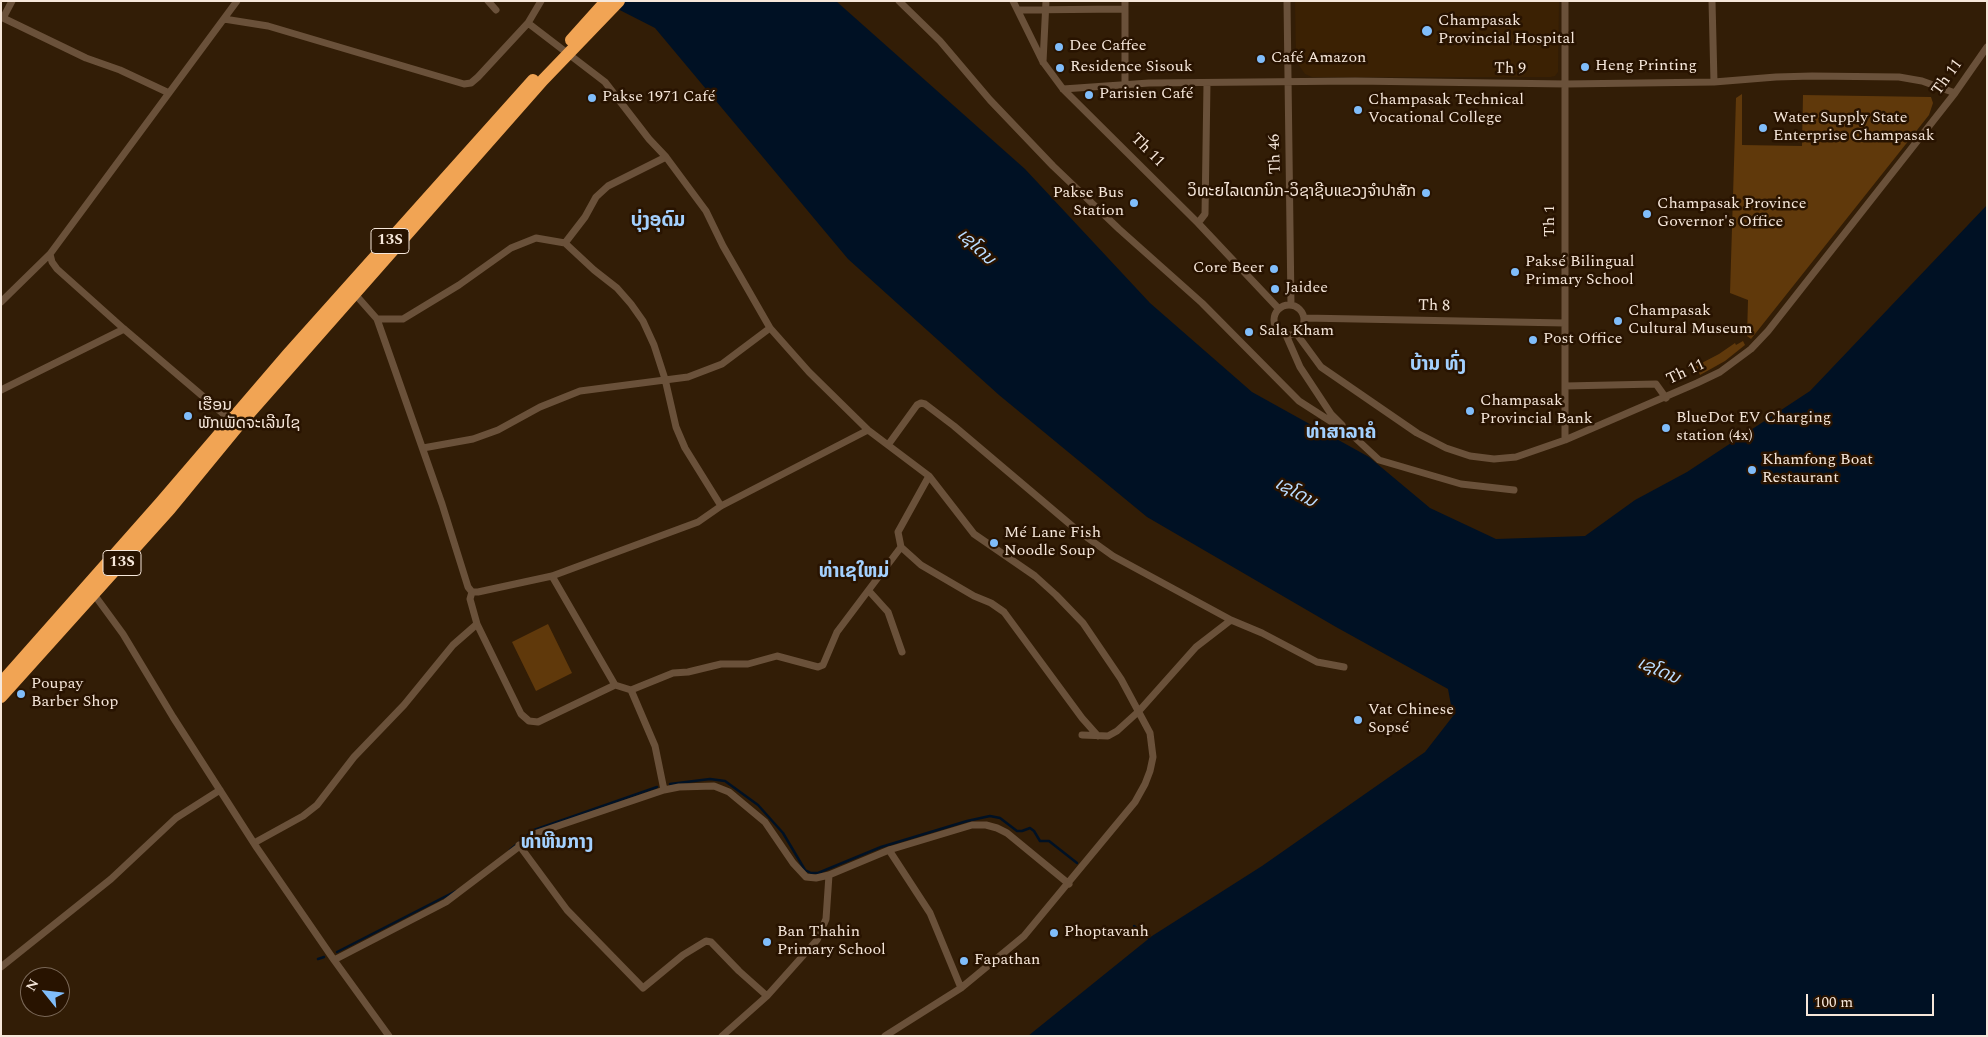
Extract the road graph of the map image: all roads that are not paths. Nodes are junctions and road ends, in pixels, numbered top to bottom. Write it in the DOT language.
graph roads {
  1 [pos="12,1"];
  2 [pos="237,1"];
  3 [pos="488,1"];
  4 [pos="541,1"];
  5 [pos="606,1"];
  6 [pos="619,1"];
  7 [pos="899,1"];
  8 [pos="1013,1"];
  9 [pos="1046,1"];
  10 [pos="1287,1"];
  11 [pos="1565,1"];
  12 [pos="1712,1"];
  13 [pos="1125,5"];
  14 [pos="496,10"];
  15 [pos="1018,10"];
  16 [pos="1047,11"];
  17 [pos="2,18"];
  18 [pos="224,19"];
  19 [pos="528,23"];
  20 [pos="1987,47"];
  21 [pos="1044,62"];
  22 [pos="552,66"];
  23 [pos="1288,81"];
  24 [pos="1714,82"];
  25 [pos="1125,83"];
  26 [pos="1207,83"];
  27 [pos="1566,84"];
  28 [pos="1063,89"];
  29 [pos="169,93"];
  30 [pos="1955,93"];
  31 [pos="666,157"];
  32 [pos="1198,223"];
  33 [pos="565,243"];
  34 [pos="50,254"];
  35 [pos="352,292"];
  36 [pos="1,302"];
  37 [pos="1292,305"];
  38 [pos="1279,309"];
  39 [pos="1304,318"];
  40 [pos="377,319"];
  41 [pos="1565,323"];
  42 [pos="770,328"];
  43 [pos="124,329"];
  44 [pos="1296,333"];
  45 [pos="1286,335"];
  46 [pos="665,379"];
  47 [pos="1565,386"];
  48 [pos="1,390"];
  49 [pos="1666,398"];
  50 [pos="235,423"];
  51 [pos="868,430"];
  52 [pos="1352,435"];
  53 [pos="1566,440"];
  54 [pos="888,445"];
  55 [pos="423,448"];
  56 [pos="929,476"];
  57 [pos="1514,490"];
  58 [pos="721,506"];
  59 [pos="901,547"];
  60 [pos="552,576"];
  61 [pos="90,590"];
  62 [pos="869,591"];
  63 [pos="472,592"];
  64 [pos="1231,620"];
  65 [pos="477,624"];
  66 [pos="902,652"];
  67 [pos="1344,667"];
  68 [pos="3,679"];
  69 [pos="615,685"];
  70 [pos="631,690"];
  71 [pos="1,697"];
  72 [pos="1139,711"];
  73 [pos="1082,735"];
  74 [pos="1098,736"];
  75 [pos="220,790"];
  76 [pos="664,790"];
  77 [pos="254,843"];
  78 [pos="519,845"];
  79 [pos="889,850"];
  80 [pos="829,875"];
  81 [pos="1069,884"];
  82 [pos="334,960"];
  83 [pos="1,967"];
  84 [pos="961,988"];
  85 [pos="767,996"];
  86 [pos="390,1036"];
  87 [pos="722,1036"];
  88 [pos="885,1036"];
  1 -- 17 [label="street"];
  2 -- 18 [label="street"];
  3 -- 14 [label="street"];
  4 -- 19 [label="street"];
  5 -- 22 [label="highway, 13S"];
  6 -- 22 [label="highway, 13S"];
  7 -- 52 [label="street"];
  8 -- 15 [label="street, Th 11"];
  9 -- 16 [label="street"];
  10 -- 23 [label="street, Th 46"];
  11 -- 27 [label="street, Th 1"];
  12 -- 24 [label="street"];
  13 -- 16 [label="street"];
  13 -- 25 [label="street"];
  15 -- 16 [label="street"];
  15 -- 21 [label="street, Th 11"];
  16 -- 21 [label="street"];
  17 -- 29 [label="street"];
  18 -- 19 [label="street"];
  18 -- 29 [label="street"];
  19 -- 31 [label="street"];
  20 -- 30 [label="street, Th 11"];
  21 -- 28 [label="street, Th 11"];
  22 -- 35 [label="highway, 13S"];
  23 -- 26 [label="street, Th 9"];
  23 -- 27 [label="street, Th 9"];
  23 -- 37 [label="street, Th 46"];
  24 -- 27 [label="street, Th 9"];
  24 -- 30 [label="street, Th 9"];
  25 -- 26 [label="street, Th 9"];
  25 -- 28 [label="street, Th 9"];
  26 -- 32 [label="street"];
  27 -- 41 [label="street, Th 1"];
  28 -- 32 [label="street, Th 11"];
  29 -- 34 [label="street"];
  30 -- 49 [label="street, Th 11"];
  31 -- 33 [label="street"];
  31 -- 42 [label="street"];
  32 -- 38 [label="street, Th 11"];
  33 -- 40 [label="street"];
  33 -- 46 [label="street"];
  34 -- 36 [label="street"];
  34 -- 43 [label="street"];
  35 -- 40 [label="street"];
  35 -- 50 [label="highway, 13S"];
  37 -- 38 [label="street"];
  37 -- 39 [label="street"];
  38 -- 45 [label="street"];
  39 -- 41 [label="street, Th 8"];
  39 -- 44 [label="street"];
  40 -- 55 [label="street"];
  41 -- 47 [label="street, Th 1"];
  42 -- 46 [label="street"];
  42 -- 51 [label="street"];
  43 -- 48 [label="street"];
  43 -- 50 [label="street"];
  44 -- 45 [label="street"];
  44 -- 53 [label="street, Th 11"];
  45 -- 52 [label="street"];
  46 -- 55 [label="street"];
  46 -- 58 [label="street"];
  47 -- 49 [label="street"];
  47 -- 53 [label="street, Th 1"];
  49 -- 53 [label="street, Th 11"];
  50 -- 61 [label="highway, 13S"];
  51 -- 54 [label="street"];
  51 -- 58 [label="street"];
  52 -- 57 [label="street"];
  54 -- 56 [label="street"];
  54 -- 64 [label="street"];
  55 -- 63 [label="street"];
  56 -- 59 [label="street"];
  56 -- 72 [label="street"];
  58 -- 60 [label="street"];
  59 -- 62 [label="street"];
  59 -- 74 [label="street"];
  60 -- 63 [label="street"];
  60 -- 69 [label="street"];
  61 -- 68 [label="highway, 13S"];
  61 -- 71 [label="highway, 13S"];
  61 -- 75 [label="street"];
  62 -- 66 [label="street"];
  62 -- 70 [label="street"];
  63 -- 65 [label="street"];
  64 -- 67 [label="street"];
  64 -- 72 [label="street"];
  65 -- 69 [label="street"];
  65 -- 77 [label="street"];
  69 -- 70 [label="street"];
  70 -- 76 [label="street"];
  72 -- 74 [label="street"];
  72 -- 81 [label="street"];
  73 -- 74 [label="street"];
  75 -- 77 [label="street"];
  75 -- 83 [label="street"];
  76 -- 78 [label="street"];
  76 -- 80 [label="street"];
  77 -- 82 [label="street"];
  78 -- 82 [label="street"];
  78 -- 85 [label="street"];
  79 -- 80 [label="street"];
  79 -- 81 [label="street"];
  79 -- 84 [label="street"];
  80 -- 85 [label="street"];
  81 -- 84 [label="street"];
  82 -- 86 [label="street"];
  84 -- 88 [label="street"];
  85 -- 87 [label="street"];
}
